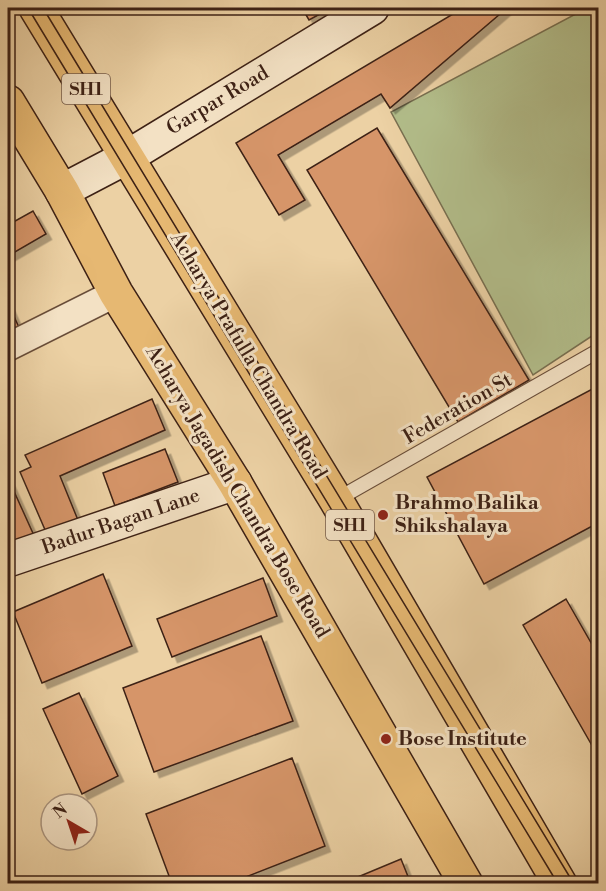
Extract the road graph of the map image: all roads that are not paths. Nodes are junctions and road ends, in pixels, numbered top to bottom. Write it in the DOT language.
graph roads {
  1 [pos="36,8"];
  2 [pos="372,8"];
  3 [pos="8,102"];
  4 [pos="131,164"];
  5 [pos="62,191"];
  6 [pos="116,293"];
  7 [pos="8,347"];
  8 [pos="598,351"];
  9 [pos="235,483"];
  10 [pos="336,500"];
  11 [pos="8,560"];
  12 [pos="466,884"];
  13 [pos="560,884"];
  1 -- 4 [label="main road, SH1"];
  2 -- 4 [label="street, Garpar Road"];
  3 -- 5 [label="main road, Acharya Jagadish Chandra Bose Road"];
  4 -- 5 [label="street, Garpar Road"];
  4 -- 10 [label="main road, Acharya Prafulla Chandra Road / SH1"];
  5 -- 6 [label="main road, Acharya Jagadish Chandra Bose Road"];
  6 -- 7 [label="street"];
  6 -- 9 [label="main road, Acharya Jagadish Chandra Bose Road"];
  8 -- 10 [label="lane, Federation St"];
  9 -- 11 [label="street, Badur Bagan Lane"];
  9 -- 12 [label="main road, Acharya Jagadish Chandra Bose Road"];
  10 -- 13 [label="main road, Acharya Prafulla Chandra Road / SH1"];
}
